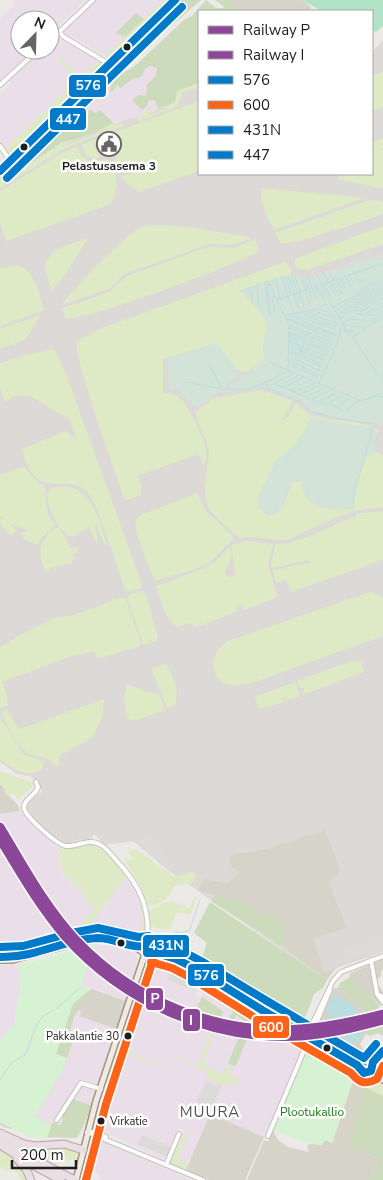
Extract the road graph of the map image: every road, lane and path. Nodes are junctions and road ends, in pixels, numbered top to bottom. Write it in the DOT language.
graph roads {
  1 [pos="93,0"];
  2 [pos="175,0"];
  3 [pos="60,31"];
  4 [pos="60,33"];
  5 [pos="27,60"];
  6 [pos="110,64"];
  7 [pos="0,85"];
  8 [pos="0,146"];
  9 [pos="11,162"];
  10 [pos="0,171"];
  11 [pos="36,782"];
  12 [pos="146,950"];
  13 [pos="383,956"];
  14 [pos="0,959"];
  15 [pos="371,960"];
  16 [pos="377,994"];
  17 [pos="383,997"];
  18 [pos="383,1002"];
  19 [pos="310,1034"];
  20 [pos="365,1061"];
  21 [pos="360,1068"];
  22 [pos="372,1068"];
  23 [pos="369,1073"];
  24 [pos="383,1075"];
  25 [pos="383,1080"];
  26 [pos="101,1089"];
  27 [pos="58,1120"];
  28 [pos="89,1132"];
  29 [pos="0,1133"];
  30 [pos="180,1134"];
  31 [pos="268,1136"];
  32 [pos="0,1138"];
  33 [pos="3,1147"];
  34 [pos="83,1150"];
  35 [pos="166,1164"];
  36 [pos="32,1180"];
  37 [pos="61,1180"];
  38 [pos="75,1180"];
  39 [pos="203,1180"];
  1 -- 3 [label="street"];
  2 -- 6 [label="main road"];
  4 -- 6 [label="street"];
  5 -- 7 [label="street"];
  6 -- 9 [label="main road"];
  8 -- 9 [label="street"];
  9 -- 10 [label="main road"];
  11 -- 12 [label="street"];
  12 -- 14 [label="main road"];
  12 -- 19 [label="main road"];
  12 -- 26 [label="main road"];
  13 -- 15 [label="street"];
  15 -- 16 [label="street"];
  15 -- 19 [label="street"];
  16 -- 17 [label="street"];
  16 -- 18 [label="street"];
  19 -- 20 [label="main road"];
  19 -- 21 [label="main road"];
  19 -- 31 [label="street"];
  20 -- 21 [label="main road"];
  20 -- 22 [label="main road"];
  21 -- 23 [label="main road"];
  22 -- 23 [label="main road"];
  22 -- 24 [label="main road"];
  23 -- 25 [label="main road"];
  26 -- 27 [label="street"];
  26 -- 28 [label="main road"];
  28 -- 34 [label="main road"];
  28 -- 35 [label="street"];
  29 -- 34 [label="highway"];
  30 -- 35 [label="street"];
  32 -- 38 [label="highway"];
  33 -- 36 [label="highway"];
  33 -- 37 [label="highway"];
  34 -- 38 [label="main road"];
  35 -- 39 [label="street"];
}
